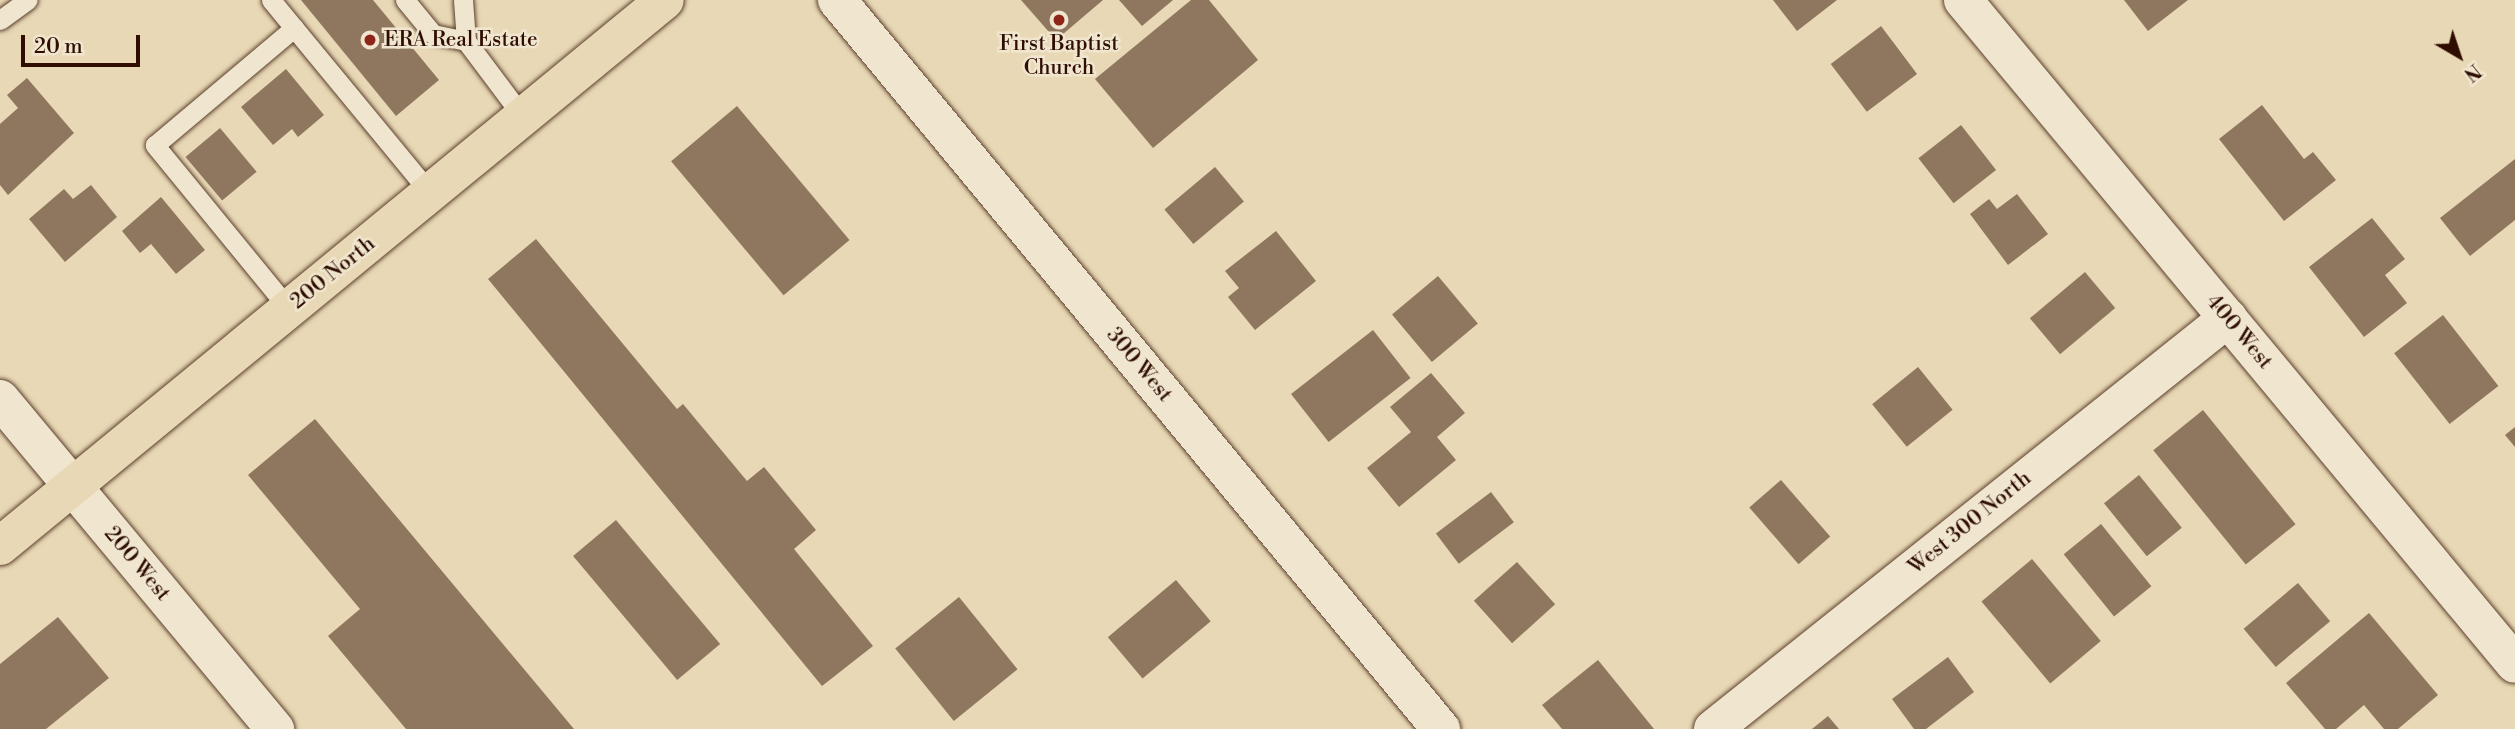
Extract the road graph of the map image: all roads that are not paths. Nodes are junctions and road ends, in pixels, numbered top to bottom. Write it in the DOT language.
graph roads {
  1 [pos="28,0"];
  2 [pos="271,0"];
  3 [pos="405,0"];
  4 [pos="463,0"];
  5 [pos="665,0"];
  6 [pos="836,0"];
  7 [pos="1964,0"];
  8 [pos="0,20"];
  9 [pos="294,28"];
  10 [pos="466,41"];
  11 [pos="523,117"];
  12 [pos="430,193"];
  13 [pos="289,309"];
  14 [pos="2228,318"];
  15 [pos="0,399"];
  16 [pos="72,487"];
  17 [pos="0,546"];
  18 [pos="2515,664"];
  19 [pos="275,729"];
  20 [pos="1441,729"];
  21 [pos="1713,729"];
  1 -- 8 [label="lane"];
  2 -- 9 [label="lane"];
  3 -- 10 [label="lane"];
  4 -- 10 [label="lane"];
  5 -- 11 [label="main road, 200 North"];
  6 -- 20 [label="street, 300 West"];
  7 -- 14 [label="street, 400 West"];
  9 -- 12 [label="lane"];
  9 -- 13 [label="lane"];
  10 -- 11 [label="lane"];
  11 -- 12 [label="main road, 200 North"];
  12 -- 13 [label="main road, 200 North"];
  13 -- 16 [label="main road, 200 North"];
  14 -- 18 [label="street, 400 West"];
  14 -- 21 [label="street, West 300 North"];
  15 -- 16 [label="street, 200 West"];
  16 -- 17 [label="main road, 200 North"];
  16 -- 19 [label="street, 200 West"];
}
